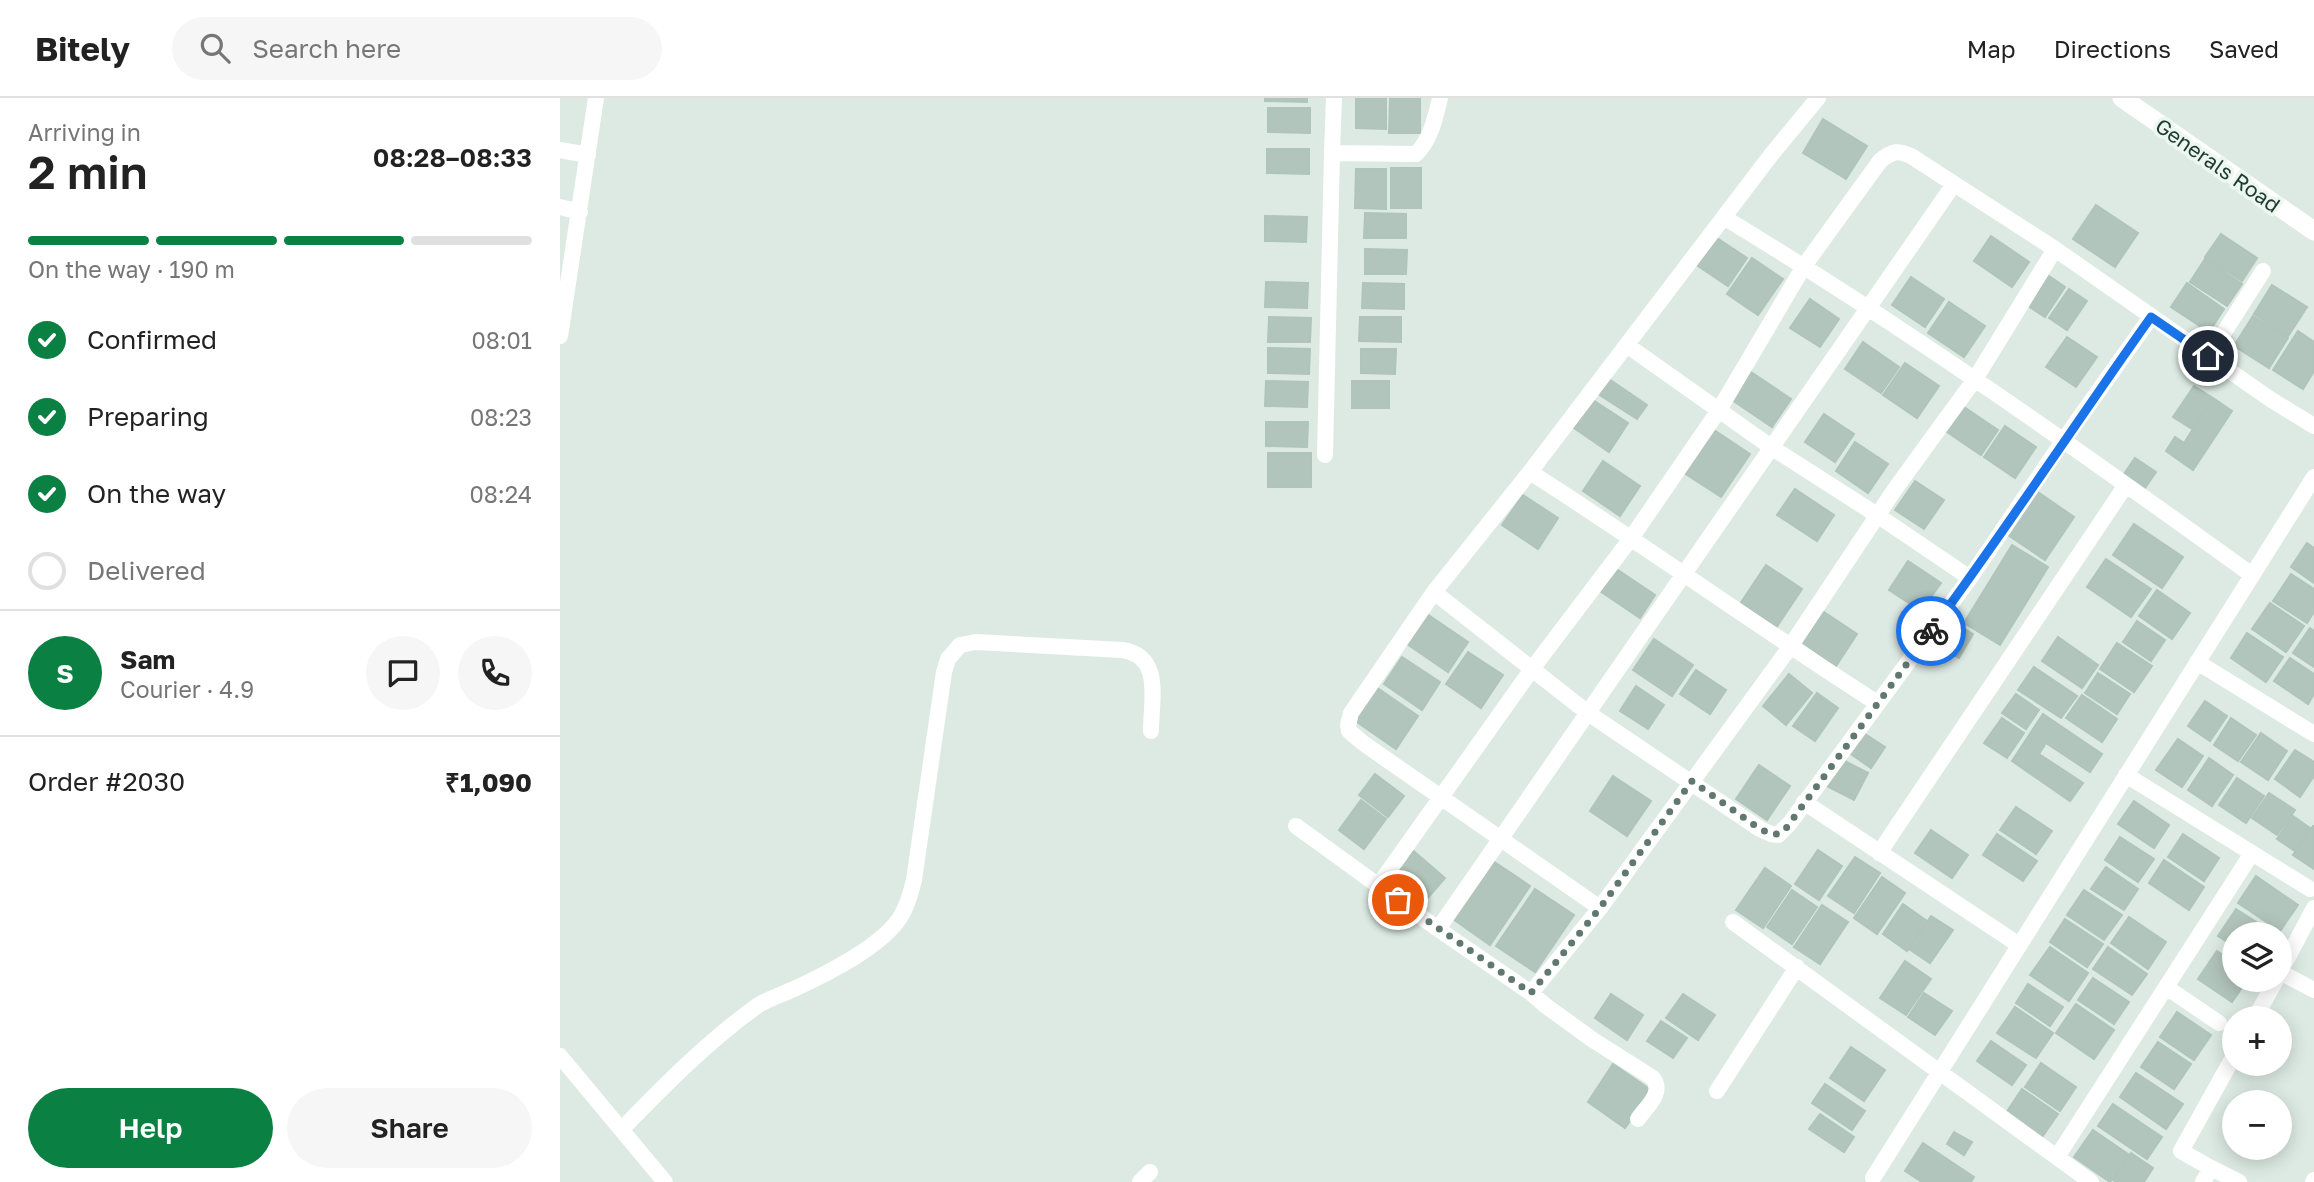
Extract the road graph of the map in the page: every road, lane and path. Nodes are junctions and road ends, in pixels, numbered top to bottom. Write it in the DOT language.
graph roads {
  1 [pos="596,98"];
  2 [pos="1334,98"];
  3 [pos="1440,98"];
  4 [pos="1818,98"];
  5 [pos="2122,98"];
  6 [pos="560,150"];
  7 [pos="1332,153"];
  8 [pos="588,155"];
  9 [pos="1954,184"];
  10 [pos="560,207"];
  11 [pos="580,212"];
  12 [pos="1725,218"];
  13 [pos="2314,231"];
  14 [pos="2055,249"];
  15 [pos="1804,266"];
  16 [pos="2263,271"];
  17 [pos="1869,307"];
  18 [pos="2151,317"];
  19 [pos="560,335"];
  20 [pos="1628,346"];
  21 [pos="2208,356"];
  22 [pos="1975,379"];
  23 [pos="1719,410"];
  24 [pos="2314,426"];
  25 [pos="2063,441"];
  26 [pos="1772,447"];
  27 [pos="1325,456"];
  28 [pos="1530,472"];
  29 [pos="2314,477"];
  30 [pos="2126,485"];
  31 [pos="1877,515"];
  32 [pos="1632,537"];
  33 [pos="1683,575"];
  34 [pos="2252,575"];
  35 [pos="1970,578"];
  36 [pos="1434,592"];
  37 [pos="1790,648"];
  38 [pos="2197,662"];
  39 [pos="1532,669"];
  40 [pos="1877,704"];
  41 [pos="1588,713"];
  42 [pos="1151,731"];
  43 [pos="2314,734"];
  44 [pos="2126,775"];
  45 [pos="1692,781"];
  46 [pos="1440,798"];
  47 [pos="1804,802"];
  48 [pos="1296,826"];
  49 [pos="1501,838"];
  50 [pos="1879,853"];
  51 [pos="2252,853"];
  52 [pos="1378,886"];
  53 [pos="2310,889"];
  54 [pos="1600,908"];
  55 [pos="2314,908"];
  56 [pos="1733,922"];
  57 [pos="1438,929"];
  58 [pos="2020,945"];
  59 [pos="2292,949"];
  60 [pos="1797,967"];
  61 [pos="2292,978"];
  62 [pos="2166,988"];
  63 [pos="2314,990"];
  64 [pos="1531,993"];
  65 [pos="2219,1023"];
  66 [pos="560,1056"];
  67 [pos="1940,1072"];
  68 [pos="2223,1076"];
  69 [pos="1717,1091"];
  70 [pos="1638,1119"];
  71 [pos="622,1129"];
  72 [pos="2057,1157"];
  73 [pos="2207,1175"];
  74 [pos="1873,1178"];
  75 [pos="665,1182"];
  76 [pos="2091,1182"];
  77 [pos="2239,1182"];
  1 -- 8 [label="street"];
  2 -- 7 [label="street"];
  3 -- 7 [label="street"];
  4 -- 12 [label="street"];
  5 -- 13 [label="street, Generals Road"];
  6 -- 8 [label="street"];
  7 -- 27 [label="street"];
  8 -- 11 [label="street"];
  9 -- 14 [label="street"];
  9 -- 15 [label="street"];
  9 -- 17 [label="street"];
  10 -- 11 [label="street"];
  11 -- 19 [label="street"];
  12 -- 15 [label="street"];
  12 -- 20 [label="street"];
  14 -- 18 [label="street"];
  14 -- 22 [label="street"];
  15 -- 17 [label="street"];
  15 -- 23 [label="street"];
  16 -- 21 [label="street"];
  17 -- 22 [label="street"];
  17 -- 26 [label="street"];
  18 -- 21 [label="street"];
  18 -- 25 [label="street"];
  20 -- 23 [label="street"];
  20 -- 28 [label="street"];
  21 -- 24 [label="street"];
  22 -- 25 [label="street"];
  22 -- 31 [label="street"];
  23 -- 26 [label="street"];
  23 -- 32 [label="street"];
  25 -- 30 [label="street"];
  25 -- 35 [label="street"];
  26 -- 31 [label="street"];
  26 -- 33 [label="street"];
  28 -- 32 [label="street"];
  28 -- 36 [label="street"];
  29 -- 34 [label="street"];
  30 -- 34 [label="street"];
  30 -- 50 [label="street"];
  31 -- 35 [label="street"];
  31 -- 37 [label="street"];
  32 -- 33 [label="street"];
  32 -- 39 [label="street"];
  33 -- 37 [label="street"];
  33 -- 41 [label="street"];
  34 -- 38 [label="street"];
  35 -- 40 [label="street"];
  36 -- 39 [label="street"];
  36 -- 46 [label="street"];
  37 -- 40 [label="street"];
  37 -- 45 [label="street"];
  38 -- 43 [label="street"];
  38 -- 44 [label="street"];
  39 -- 41 [label="street"];
  39 -- 46 [label="street"];
  40 -- 47 [label="street"];
  41 -- 45 [label="street"];
  41 -- 49 [label="street"];
  42 -- 71 [label="street"];
  44 -- 51 [label="street"];
  44 -- 58 [label="street"];
  45 -- 47 [label="street"];
  45 -- 54 [label="street"];
  46 -- 49 [label="street"];
  46 -- 52 [label="street"];
  47 -- 50 [label="street"];
  48 -- 52 [label="street"];
  49 -- 54 [label="street"];
  49 -- 57 [label="street"];
  50 -- 58 [label="street"];
  51 -- 53 [label="street"];
  51 -- 62 [label="street"];
  52 -- 57 [label="street"];
  54 -- 64 [label="street"];
  55 -- 59 [label="street"];
  56 -- 60 [label="street"];
  57 -- 64 [label="street"];
  58 -- 67 [label="street"];
  60 -- 67 [label="street"];
  60 -- 69 [label="street"];
  61 -- 63 [label="street"];
  62 -- 65 [label="street"];
  62 -- 72 [label="street"];
  64 -- 70 [label="street"];
  66 -- 71 [label="street"];
  67 -- 72 [label="street"];
  67 -- 74 [label="street"];
  68 -- 73 [label="street"];
  71 -- 75 [label="street"];
  72 -- 76 [label="street"];
  73 -- 77 [label="street"];
}
